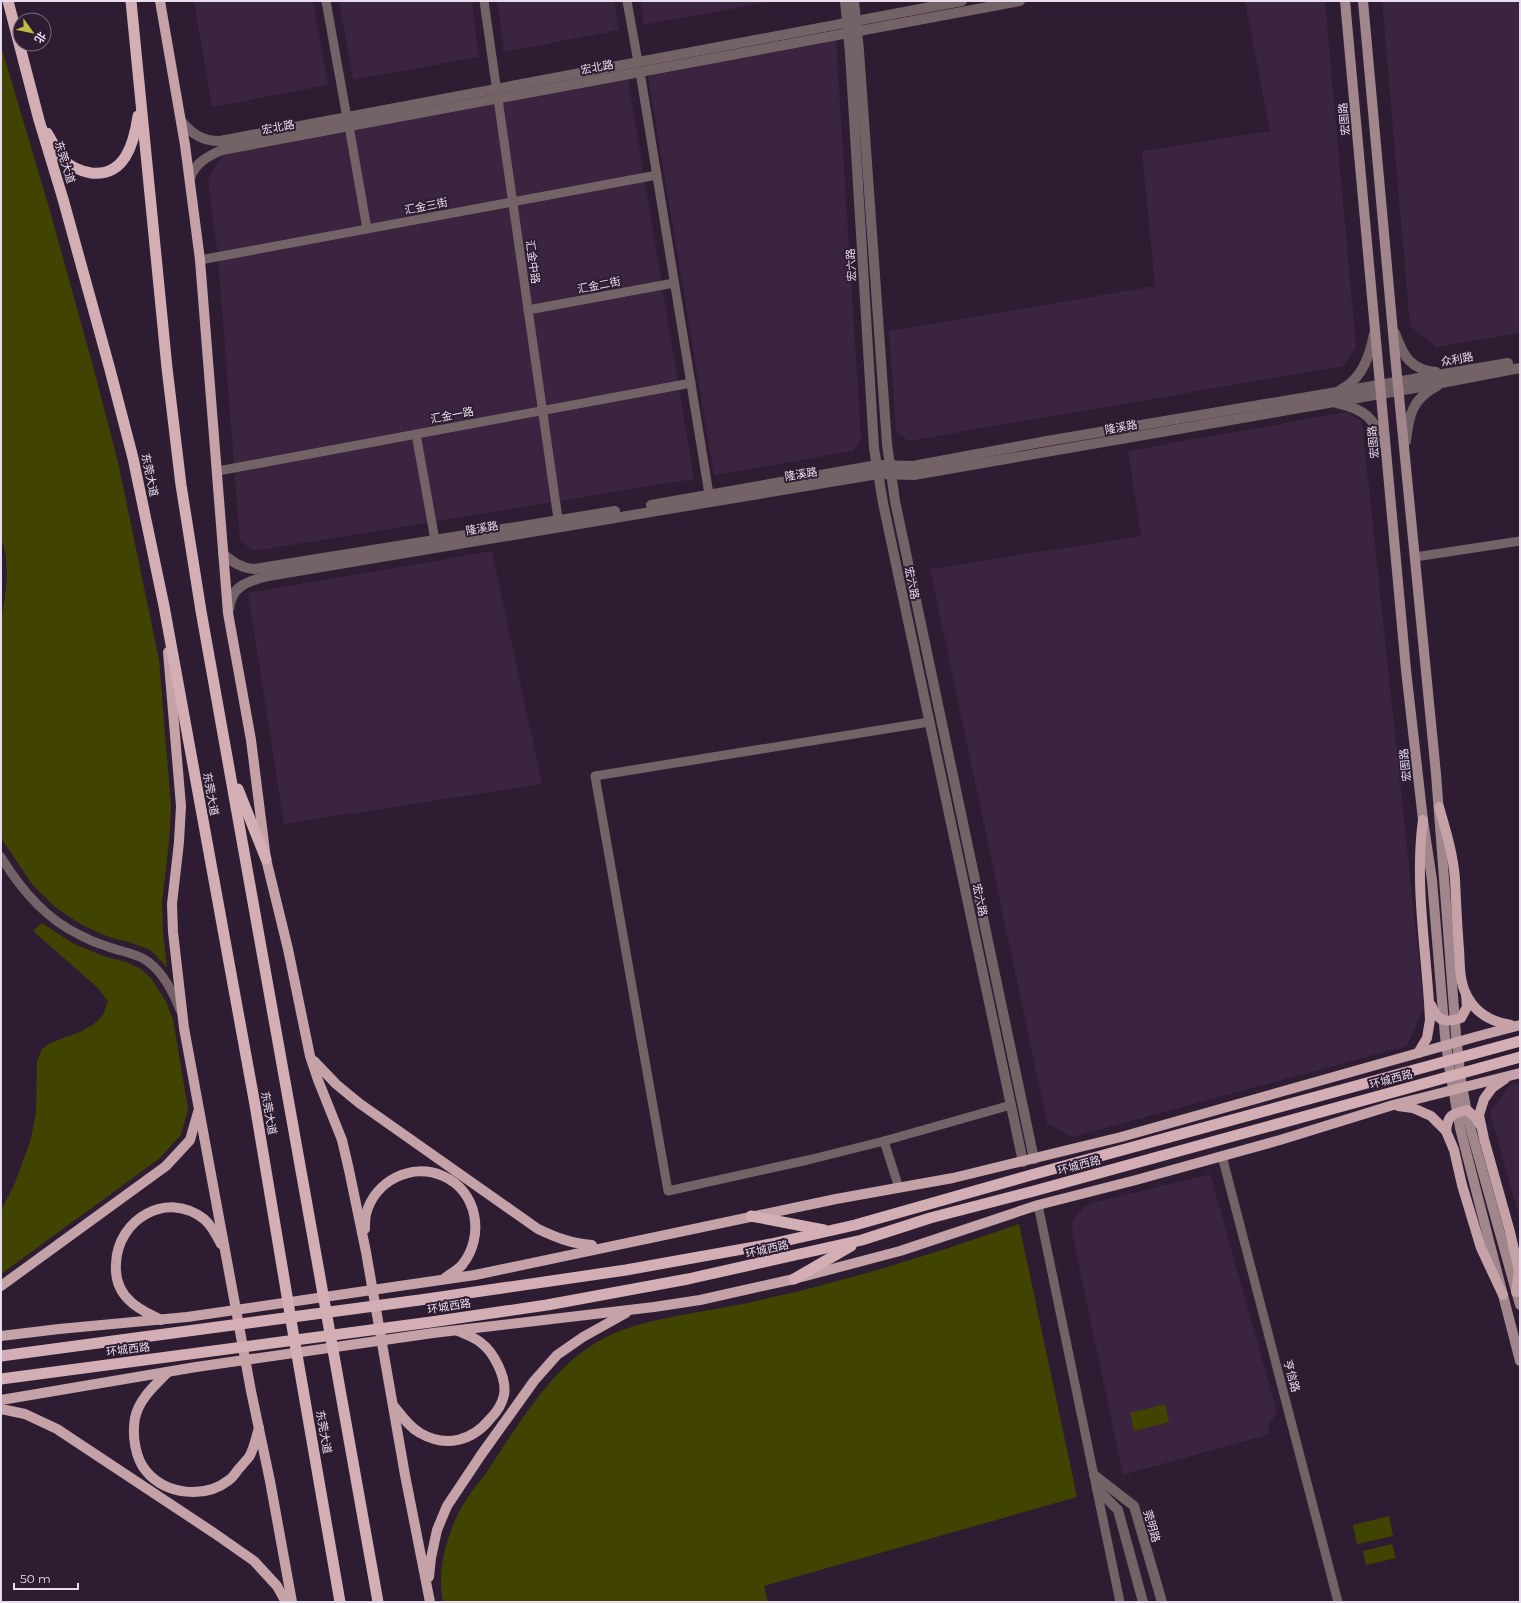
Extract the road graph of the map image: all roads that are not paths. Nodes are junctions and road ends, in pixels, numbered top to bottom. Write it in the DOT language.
graph roads {
  1 [pos="8,1"];
  2 [pos="131,1"];
  3 [pos="160,1"];
  4 [pos="326,1"];
  5 [pos="484,1"];
  6 [pos="627,1"];
  7 [pos="845,1"];
  8 [pos="854,1"];
  9 [pos="962,1"];
  10 [pos="1020,1"];
  11 [pos="1345,1"];
  12 [pos="1363,1"];
  13 [pos="851,22"];
  14 [pos="852,32"];
  15 [pos="639,67"];
  16 [pos="497,94"];
  17 [pos="140,96"];
  18 [pos="39,120"];
  19 [pos="181,121"];
  20 [pos="348,122"];
  21 [pos="657,175"];
  22 [pos="190,178"];
  23 [pos="512,202"];
  24 [pos="367,229"];
  25 [pos="200,260"];
  26 [pos="674,283"];
  27 [pos="528,310"];
  28 [pos="1392,326"];
  29 [pos="1375,328"];
  30 [pos="1520,361"];
  31 [pos="1520,368"];
  32 [pos="1446,378"];
  33 [pos="691,383"];
  34 [pos="1398,386"];
  35 [pos="1380,389"];
  36 [pos="1332,398"];
  37 [pos="542,410"];
  38 [pos="416,434"];
  39 [pos="1386,451"];
  40 [pos="1404,451"];
  41 [pos="878,469"];
  42 [pos="890,470"];
  43 [pos="218,471"];
  44 [pos="709,494"];
  45 [pos="559,523"];
  46 [pos="435,540"];
  47 [pos="1520,541"];
  48 [pos="223,554"];
  49 [pos="1415,557"];
  50 [pos="164,606"];
  51 [pos="228,613"];
  52 [pos="929,722"];
  53 [pos="229,770"];
  54 [pos="1439,807"];
  55 [pos="1423,820"];
  56 [pos="1,857"];
  57 [pos="266,859"];
  58 [pos="1466,994"];
  59 [pos="1429,999"];
  60 [pos="183,1016"];
  61 [pos="1518,1025"];
  62 [pos="1520,1041"];
  63 [pos="1418,1053"];
  64 [pos="310,1056"];
  65 [pos="1520,1057"];
  66 [pos="1520,1073"];
  67 [pos="1510,1076"];
  68 [pos="1011,1105"];
  69 [pos="1393,1105"];
  70 [pos="199,1110"];
  71 [pos="1446,1131"];
  72 [pos="1482,1132"];
  73 [pos="884,1141"];
  74 [pos="1222,1156"];
  75 [pos="1034,1159"];
  76 [pos="1023,1162"];
  77 [pos="898,1188"];
  78 [pos="1038,1205"];
  79 [pos="750,1216"];
  80 [pos="829,1231"];
  81 [pos="862,1240"];
  82 [pos="364,1243"];
  83 [pos="608,1246"];
  84 [pos="226,1256"];
  85 [pos="794,1279"];
  86 [pos="442,1280"];
  87 [pos="1,1286"];
  88 [pos="1516,1292"];
  89 [pos="1503,1295"];
  90 [pos="1520,1305"];
  91 [pos="633,1309"];
  92 [pos="161,1320"];
  93 [pos="432,1328"];
  94 [pos="458,1330"];
  95 [pos="1,1336"];
  96 [pos="1,1356"];
  97 [pos="1520,1361"];
  98 [pos="168,1372"];
  99 [pos="1,1379"];
  100 [pos="1,1400"];
  101 [pos="392,1404"];
  102 [pos="1,1409"];
  103 [pos="259,1428"];
  104 [pos="1094,1475"];
  105 [pos="1097,1489"];
  106 [pos="427,1589"];
  107 [pos="286,1602"];
  108 [pos="292,1602"];
  109 [pos="340,1602"];
  110 [pos="378,1602"];
  111 [pos="430,1602"];
  112 [pos="1120,1602"];
  113 [pos="1143,1602"];
  114 [pos="1162,1602"];
  115 [pos="1338,1602"];
  1 -- 18 [label="highway, 东莞大道"];
  2 -- 17 [label="highway, 东莞大道"];
  3 -- 19 [label="main road"];
  4 -- 20 [label="street"];
  5 -- 16 [label="street, 汇金中路"];
  6 -- 15 [label="street"];
  7 -- 13 [label="street, 宏六路"];
  8 -- 13 [label="street, 宏六路"];
  9 -- 13 [label="street, 宏北路"];
  10 -- 14 [label="street, 宏北路"];
  11 -- 29 [label="main road, 宏图路"];
  12 -- 28 [label="main road"];
  13 -- 14 [label="street, 宏六路"];
  13 -- 15 [label="street, 宏北路"];
  14 -- 15 [label="street, 宏北路"];
  14 -- 41 [label="street, 宏六路"];
  14 -- 42 [label="street, 宏六路"];
  15 -- 16 [label="street, 宏北路"];
  15 -- 21 [label="street"];
  16 -- 20 [label="street, 宏北路"];
  16 -- 23 [label="street, 汇金中路"];
  17 -- 18 [label="highway"];
  17 -- 53 [label="highway, 东莞大道"];
  18 -- 50 [label="highway, 东莞大道"];
  19 -- 20 [label="street, 宏北路"];
  19 -- 22 [label="main road"];
  20 -- 22 [label="street, 宏北路"];
  20 -- 24 [label="street"];
  21 -- 23 [label="street, 汇金三街"];
  21 -- 26 [label="street"];
  22 -- 25 [label="main road"];
  23 -- 24 [label="street, 汇金三街"];
  23 -- 27 [label="street, 汇金中路"];
  24 -- 25 [label="street, 汇金三街"];
  25 -- 43 [label="main road"];
  26 -- 27 [label="street, 汇金二街"];
  26 -- 33 [label="street"];
  27 -- 37 [label="street, 汇金中路"];
  28 -- 32 [label="street"];
  28 -- 34 [label="main road"];
  29 -- 35 [label="main road, 宏图路"];
  29 -- 36 [label="street"];
  30 -- 32 [label="street, 众利路"];
  31 -- 32 [label="street, 众利路"];
  32 -- 34 [label="street, 众利路"];
  32 -- 40 [label="street"];
  33 -- 37 [label="street, 汇金一路"];
  33 -- 44 [label="street"];
  34 -- 35 [label="street, 隆溪路"];
  34 -- 40 [label="main road"];
  35 -- 36 [label="street, 隆溪路"];
  35 -- 39 [label="main road, 宏图路"];
  36 -- 39 [label="street"];
  36 -- 42 [label="street, 隆溪路"];
  37 -- 38 [label="street, 汇金一路"];
  37 -- 45 [label="street, 汇金中路"];
  38 -- 43 [label="street, 汇金一路"];
  38 -- 46 [label="street"];
  39 -- 55 [label="main road, 宏图路"];
  40 -- 49 [label="main road"];
  41 -- 42 [label="street, 隆溪路"];
  41 -- 44 [label="street, 隆溪路"];
  41 -- 45 [label="street, 隆溪路"];
  41 -- 52 [label="street, 宏六路"];
  42 -- 75 [label="street, 宏六路"];
  43 -- 48 [label="main road"];
  44 -- 45 [label="street, 隆溪路"];
  45 -- 46 [label="street, 隆溪路"];
  45 -- 51 [label="street, 隆溪路"];
  46 -- 48 [label="street, 隆溪路"];
  47 -- 49 [label="street"];
  48 -- 51 [label="main road"];
  49 -- 54 [label="main road"];
  50 -- 60 [label="main road"];
  50 -- 109 [label="highway, 东莞大道"];
  51 -- 57 [label="main road"];
  52 -- 68 [label="street, 宏六路"];
  52 -- 73 [label="street"];
  53 -- 57 [label="highway"];
  53 -- 110 [label="highway, 东莞大道"];
  54 -- 58 [label="main road"];
  54 -- 88 [label="main road"];
  55 -- 59 [label="main road"];
  55 -- 89 [label="main road, 宏图路"];
  56 -- 60 [label="street"];
  57 -- 64 [label="main road"];
  58 -- 59 [label="main road"];
  58 -- 61 [label="main road"];
  59 -- 63 [label="main road"];
  60 -- 70 [label="main road"];
  61 -- 63 [label="main road"];
  62 -- 80 [label="highway, 环城西路"];
  63 -- 75 [label="main road"];
  64 -- 82 [label="main road"];
  64 -- 83 [label="main road"];
  65 -- 81 [label="highway, 环城西路"];
  66 -- 67 [label="main road"];
  67 -- 69 [label="main road"];
  67 -- 72 [label="main road"];
  68 -- 73 [label="street"];
  68 -- 76 [label="street, 宏六路"];
  69 -- 71 [label="main road"];
  69 -- 74 [label="main road"];
  70 -- 84 [label="main road"];
  70 -- 87 [label="main road"];
  71 -- 72 [label="main road"];
  71 -- 89 [label="main road"];
  72 -- 88 [label="main road"];
  73 -- 77 [label="street"];
  74 -- 78 [label="main road"];
  74 -- 115 [label="street, 亨信路"];
  75 -- 76 [label="main road"];
  76 -- 77 [label="main road"];
  77 -- 79 [label="main road"];
  78 -- 85 [label="main road"];
  78 -- 104 [label="street"];
  79 -- 80 [label="highway"];
  79 -- 83 [label="main road"];
  80 -- 96 [label="highway, 环城西路"];
  81 -- 85 [label="highway"];
  81 -- 93 [label="highway, 环城西路"];
  82 -- 86 [label="main road"];
  82 -- 101 [label="main road"];
  83 -- 86 [label="main road"];
  84 -- 92 [label="main road"];
  84 -- 103 [label="main road"];
  85 -- 91 [label="main road"];
  86 -- 92 [label="main road"];
  88 -- 90 [label="main road"];
  89 -- 97 [label="main road"];
  91 -- 94 [label="main road"];
  91 -- 106 [label="main road"];
  92 -- 95 [label="main road"];
  93 -- 94 [label="main road"];
  93 -- 98 [label="main road"];
  93 -- 99 [label="highway, 环城西路"];
  94 -- 101 [label="main road"];
  98 -- 100 [label="main road"];
  98 -- 103 [label="main road"];
  101 -- 106 [label="main road"];
  102 -- 107 [label="main road"];
  103 -- 108 [label="main road"];
  104 -- 105 [label="street"];
  104 -- 114 [label="street, 莞明路"];
  105 -- 112 [label="street"];
  105 -- 113 [label="street"];
  106 -- 111 [label="main road"];
}
